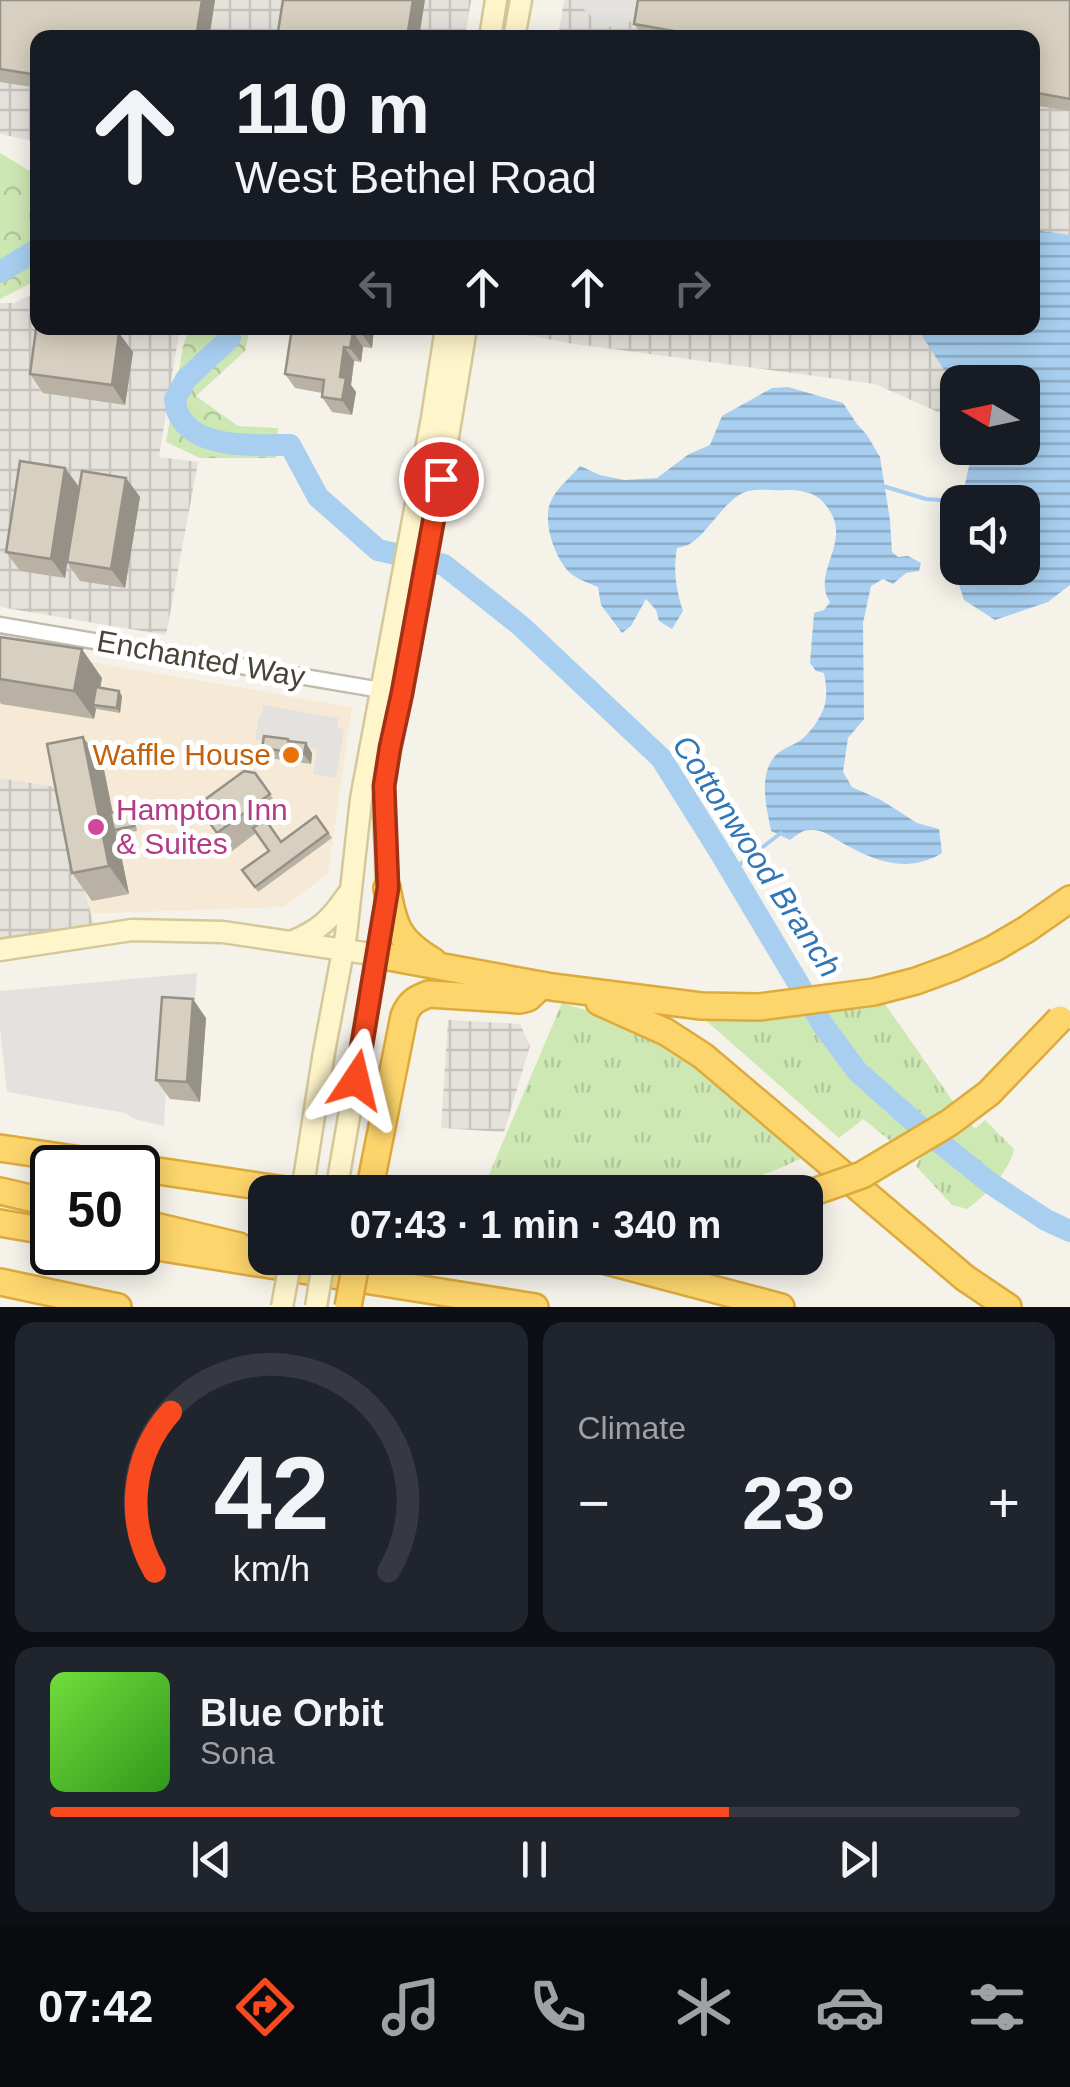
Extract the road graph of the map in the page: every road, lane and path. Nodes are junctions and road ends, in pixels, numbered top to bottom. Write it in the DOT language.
graph roads {
  1 [pos="496,0"];
  2 [pos="520,0"];
  3 [pos="491,30"];
  4 [pos="515,30"];
  5 [pos="445,335"];
  6 [pos="464,335"];
  7 [pos="425,515"];
  8 [pos="0,625"];
  9 [pos="392,692"];
  10 [pos="352,888"];
  11 [pos="388,888"];
  12 [pos="1070,899"];
  13 [pos="291,942"];
  14 [pos="0,950"];
  15 [pos="344,951"];
  16 [pos="378,955"];
  17 [pos="442,966"];
  18 [pos="547,986"];
  19 [pos="1065,1012"];
  20 [pos="0,1148"];
  21 [pos="30,1152"];
  22 [pos="160,1170"];
  23 [pos="304,1175"];
  24 [pos="339,1175"];
  25 [pos="372,1175"];
  26 [pos="248,1179"];
  27 [pos="823,1188"];
  28 [pos="0,1191"];
  29 [pos="30,1198"];
  30 [pos="0,1223"];
  31 [pos="160,1227"];
  32 [pos="30,1228"];
  33 [pos="160,1247"];
  34 [pos="248,1249"];
  35 [pos="248,1257"];
  36 [pos="281,1275"];
  37 [pos="321,1275"];
  38 [pos="354,1275"];
  39 [pos="358,1275"];
  40 [pos="660,1275"];
  41 [pos="0,1282"];
  42 [pos="118,1307"];
  43 [pos="282,1307"];
  44 [pos="316,1307"];
  45 [pos="348,1307"];
  46 [pos="536,1307"];
  47 [pos="781,1307"];
  48 [pos="1008,1307"];
  1 -- 3 [label="main road"];
  2 -- 4 [label="main road"];
  5 -- 7 [label="main road"];
  6 -- 7 [label="main road"];
  7 -- 9 [label="main road"];
  8 -- 9 [label="street, Enchanted Way"];
  9 -- 10 [label="main road"];
  9 -- 11 [label="main road"];
  10 -- 13 [label="main road"];
  10 -- 15 [label="main road"];
  11 -- 16 [label="main road"];
  11 -- 17 [label="highway"];
  12 -- 18 [label="highway"];
  13 -- 14 [label="main road"];
  13 -- 15 [label="main road"];
  15 -- 16 [label="main road"];
  15 -- 23 [label="main road"];
  16 -- 17 [label="highway"];
  16 -- 24 [label="main road"];
  17 -- 18 [label="highway"];
  18 -- 25 [label="highway"];
  18 -- 48 [label="highway"];
  19 -- 27 [label="highway, bridge"];
  20 -- 21 [label="highway"];
  22 -- 26 [label="highway"];
  28 -- 29 [label="highway"];
  30 -- 32 [label="highway"];
  31 -- 34 [label="highway"];
  33 -- 35 [label="highway"];
  36 -- 43 [label="main road, bridge"];
  37 -- 44 [label="main road, bridge"];
  38 -- 45 [label="highway, bridge"];
  39 -- 46 [label="highway"];
  40 -- 47 [label="highway"];
  41 -- 42 [label="highway"];
}
